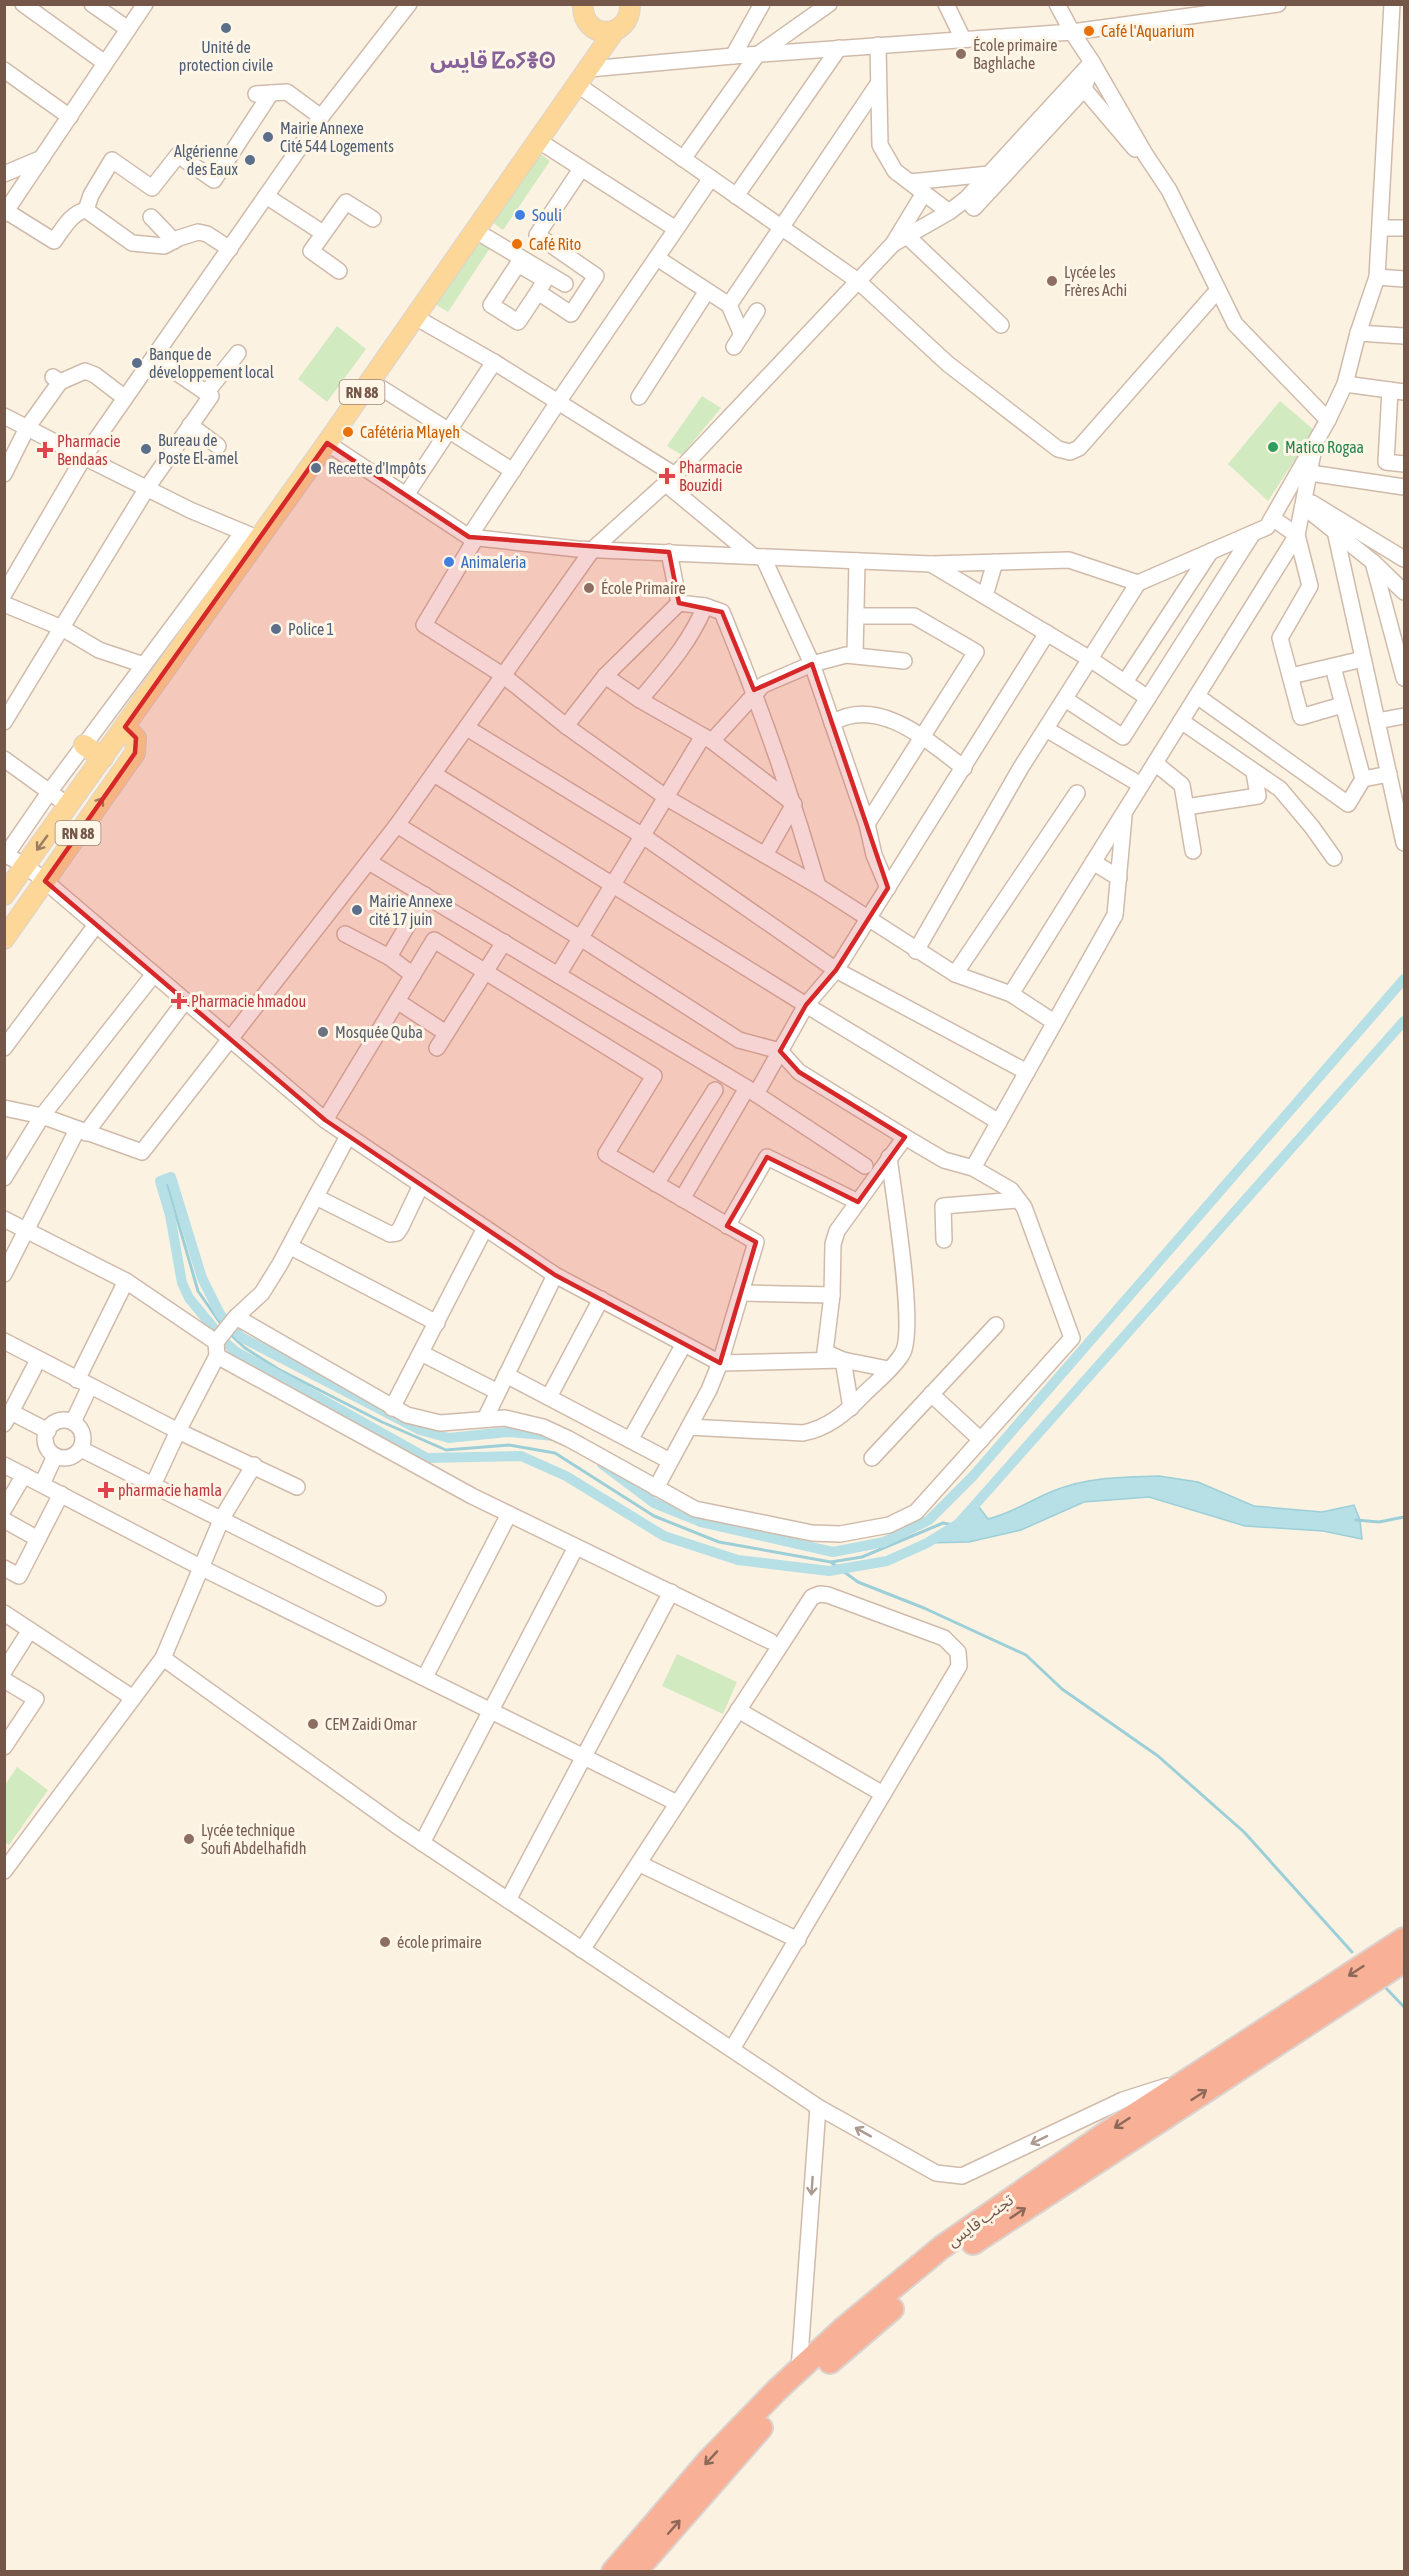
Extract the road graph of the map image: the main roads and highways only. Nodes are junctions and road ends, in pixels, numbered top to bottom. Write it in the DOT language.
graph roads {
  1 [pos="630,5"];
  2 [pos="583,9"];
  3 [pos="615,30"];
  4 [pos="589,70"];
  5 [pos="125,727"];
  6 [pos="84,745"];
  7 [pos="103,758"];
  8 [pos="11,861"];
  9 [pos="4,895"];
  10 [pos="4,939"];
  11 [pos="1404,1939"];
  12 [pos="1404,1960"];
  13 [pos="613,2571"];
  14 [pos="636,2571"];
  1 -- 3 [label="main road"];
  2 -- 3 [label="main road"];
  2 -- 4 [label="main road"];
  3 -- 4 [label="main road, RN 88"];
  4 -- 5 [label="main road, RN 88"];
  5 -- 7 [label="main road"];
  10 -- 5 [label="main road, RN 88, one-way"];
  6 -- 7 [label="main road"];
  7 -- 8 [label="main road, one-way"];
  8 -- 9 [label="main road"];
  11 -- 13 [label="highway, تجنب قايس, one-way"];
  14 -- 12 [label="highway, تجنب قايس, one-way"];
}
